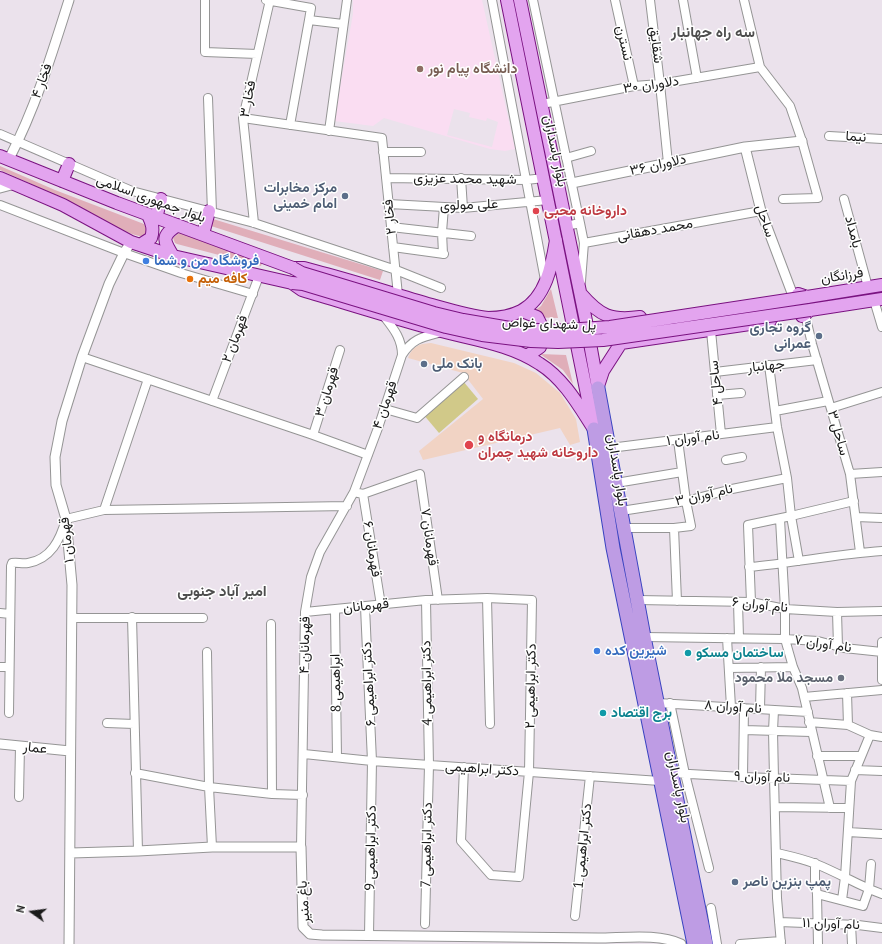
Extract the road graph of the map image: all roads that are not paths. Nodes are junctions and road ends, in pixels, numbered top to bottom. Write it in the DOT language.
graph roads {
  1 [pos="69,0"];
  2 [pos="205,0"];
  3 [pos="266,0"];
  4 [pos="270,0"];
  5 [pos="347,0"];
  6 [pos="492,0"];
  7 [pos="508,0"];
  8 [pos="535,0"];
  9 [pos="615,0"];
  10 [pos="650,0"];
  11 [pos="683,0"];
  12 [pos="744,0"];
  13 [pos="521,2"];
  14 [pos="309,20"];
  15 [pos="343,24"];
  16 [pos="257,54"];
  17 [pos="760,67"];
  18 [pos="697,78"];
  19 [pos="660,84"];
  20 [pos="634,86"];
  21 [pos="208,98"];
  22 [pos="554,101"];
  23 [pos="542,104"];
  24 [pos="242,118"];
  25 [pos="290,125"];
  26 [pos="328,131"];
  27 [pos="0,134"];
  28 [pos="829,136"];
  29 [pos="882,139"];
  30 [pos="802,141"];
  31 [pos="18,142"];
  32 [pos="745,147"];
  33 [pos="591,151"];
  34 [pos="383,152"];
  35 [pos="421,152"];
  36 [pos="4,158"];
  37 [pos="566,158"];
  38 [pos="668,163"];
  39 [pos="69,164"];
  40 [pos="0,178"];
  41 [pos="386,178"];
  42 [pos="461,178"];
  43 [pos="544,178"];
  44 [pos="526,180"];
  45 [pos="62,181"];
  46 [pos="572,183"];
  47 [pos="15,184"];
  48 [pos="0,188"];
  49 [pos="161,198"];
  50 [pos="783,199"];
  51 [pos="844,199"];
  52 [pos="548,200"];
  53 [pos="530,202"];
  54 [pos="389,204"];
  55 [pos="0,205"];
  56 [pos="444,207"];
  57 [pos="463,208"];
  58 [pos="761,211"];
  59 [pos="211,212"];
  60 [pos="152,216"];
  61 [pos="254,223"];
  62 [pos="580,223"];
  63 [pos="178,225"];
  64 [pos="566,226"];
  65 [pos="391,227"];
  66 [pos="442,232"];
  67 [pos="203,234"];
  68 [pos="471,236"];
  69 [pos="556,240"];
  70 [pos="136,243"];
  71 [pos="584,243"];
  72 [pos="393,247"];
  73 [pos="124,253"];
  74 [pos="173,256"];
  75 [pos="293,268"];
  76 [pos="396,270"];
  77 [pos="260,276"];
  78 [pos="292,283"];
  79 [pos="546,284"];
  80 [pos="882,285"];
  81 [pos="868,287"];
  82 [pos="441,288"];
  83 [pos="792,293"];
  84 [pos="253,294"];
  85 [pos="580,294"];
  86 [pos="398,295"];
  87 [pos="807,297"];
  88 [pos="878,299"];
  89 [pos="522,310"];
  90 [pos="808,312"];
  91 [pos="383,315"];
  92 [pos="620,319"];
  93 [pos="882,327"];
  94 [pos="711,331"];
  95 [pos="443,332"];
  96 [pos="621,344"];
  97 [pos="340,350"];
  98 [pos="402,355"];
  99 [pos="527,356"];
  100 [pos="82,357"];
  101 [pos="817,360"];
  102 [pos="769,366"];
  103 [pos="715,372"];
  104 [pos="464,377"];
  105 [pos="148,380"];
  106 [pos="598,388"];
  107 [pos="882,392"];
  108 [pos="741,393"];
  109 [pos="717,395"];
  110 [pos="212,401"];
  111 [pos="830,404"];
  112 [pos="384,409"];
  113 [pos="775,411"];
  114 [pos="777,427"];
  115 [pos="594,429"];
  116 [pos="721,434"];
  117 [pos="313,435"];
  118 [pos="678,440"];
  119 [pos="610,448"];
  120 [pos="368,455"];
  121 [pos="742,456"];
  122 [pos="726,460"];
  123 [pos="682,472"];
  124 [pos="882,472"];
  125 [pos="850,474"];
  126 [pos="787,478"];
  127 [pos="616,483"];
  128 [pos="354,492"];
  129 [pos="363,494"];
  130 [pos="686,501"];
  131 [pos="854,501"];
  132 [pos="347,506"];
  133 [pos="104,510"];
  134 [pos="621,511"];
  135 [pos="791,516"];
  136 [pos="856,517"];
  137 [pos="780,518"];
  138 [pos="882,518"];
  139 [pos="66,519"];
  140 [pos="624,528"];
  141 [pos="674,528"];
  142 [pos="882,551"];
  143 [pos="860,552"];
  144 [pos="800,561"];
  145 [pos="782,564"];
  146 [pos="749,567"];
  147 [pos="487,598"];
  148 [pos="426,600"];
  149 [pos="438,600"];
  150 [pos="532,600"];
  151 [pos="638,600"];
  152 [pos="677,601"];
  153 [pos="738,602"];
  154 [pos="751,602"];
  155 [pos="381,604"];
  156 [pos="365,607"];
  157 [pos="785,609"];
  158 [pos="335,610"];
  159 [pos="882,611"];
  160 [pos="305,612"];
  161 [pos="837,612"];
  162 [pos="0,613"];
  163 [pos="10,614"];
  164 [pos="132,617"];
  165 [pos="72,618"];
  166 [pos="203,618"];
  167 [pos="271,624"];
  168 [pos="644,637"];
  169 [pos="727,638"];
  170 [pos="739,638"];
  171 [pos="785,639"];
  172 [pos="882,642"];
  173 [pos="838,646"];
  174 [pos="207,652"];
  175 [pos="882,652"];
  176 [pos="0,667"];
  177 [pos="9,667"];
  178 [pos="761,667"];
  179 [pos="793,667"];
  180 [pos="729,668"];
  181 [pos="882,669"];
  182 [pos="882,680"];
  183 [pos="882,690"];
  184 [pos="847,693"];
  185 [pos="804,696"];
  186 [pos="664,703"];
  187 [pos="731,707"];
  188 [pos="744,708"];
  189 [pos="760,709"];
  190 [pos="774,710"];
  191 [pos="808,712"];
  192 [pos="9,713"];
  193 [pos="809,722"];
  194 [pos="107,723"];
  195 [pos="134,724"];
  196 [pos="490,724"];
  197 [pos="848,725"];
  198 [pos="744,730"];
  199 [pos="773,731"];
  200 [pos="811,732"];
  201 [pos="870,735"];
  202 [pos="882,737"];
  203 [pos="0,744"];
  204 [pos="20,746"];
  205 [pos="70,751"];
  206 [pos="304,754"];
  207 [pos="817,756"];
  208 [pos="860,756"];
  209 [pos="336,757"];
  210 [pos="372,761"];
  211 [pos="429,765"];
  212 [pos="464,768"];
  213 [pos="855,770"];
  214 [pos="882,771"];
  215 [pos="529,772"];
  216 [pos="135,773"];
  217 [pos="679,773"];
  218 [pos="590,776"];
  219 [pos="744,777"];
  220 [pos="774,778"];
  221 [pos="823,779"];
  222 [pos="660,781"];
  223 [pos="851,781"];
  224 [pos="209,787"];
  225 [pos="272,794"];
  226 [pos="303,795"];
  227 [pos="19,797"];
  228 [pos="775,808"];
  229 [pos="830,808"];
  230 [pos="849,808"];
  231 [pos="848,832"];
  232 [pos="882,834"];
  233 [pos="212,847"];
  234 [pos="302,847"];
  235 [pos="138,851"];
  236 [pos="71,853"];
  237 [pos="777,853"];
  238 [pos="815,863"];
  239 [pos="871,864"];
  240 [pos="709,868"];
  241 [pos="845,876"];
  242 [pos="869,889"];
  243 [pos="817,894"];
  244 [pos="882,894"];
  245 [pos="842,900"];
  246 [pos="710,908"];
  247 [pos="575,916"];
  248 [pos="779,922"];
  249 [pos="818,923"];
  250 [pos="425,924"];
  251 [pos="852,924"];
  252 [pos="882,928"];
  253 [pos="369,935"];
  254 [pos="403,940"];
  255 [pos="535,940"];
  256 [pos="598,941"];
  257 [pos="643,941"];
  258 [pos="781,943"];
  259 [pos="69,944"];
  260 [pos="681,944"];
  261 [pos="694,944"];
  262 [pos="706,944"];
  263 [pos="717,944"];
  264 [pos="740,944"];
  265 [pos="818,944"];
  266 [pos="852,944"];
  1 -- 31 [label="street, فخار ۴"];
  2 -- 16 [label="street"];
  3 -- 4 [label="street"];
  4 -- 14 [label="street"];
  4 -- 16 [label="street, فخار ۳"];
  5 -- 15 [label="street"];
  6 -- 44 [label="street"];
  7 -- 43 [label="main road, بلوار پاسداران"];
  8 -- 13 [label="street"];
  8 -- 22 [label="street"];
  9 -- 20 [label="street, نسترن"];
  10 -- 19 [label="street, شقایق"];
  11 -- 18 [label="street"];
  12 -- 17 [label="street"];
  13 -- 23 [label="main road, بلوار پاسداران"];
  14 -- 15 [label="street"];
  14 -- 25 [label="street"];
  15 -- 26 [label="street"];
  16 -- 24 [label="street, فخار ۳"];
  17 -- 18 [label="street, دلاوران ۳۰"];
  17 -- 30 [label="street"];
  18 -- 19 [label="street, دلاوران ۳۰"];
  19 -- 20 [label="street, دلاوران ۳۰"];
  19 -- 38 [label="street, شقایق"];
  20 -- 22 [label="street, دلاوران ۳۰"];
  21 -- 59 [label="street"];
  22 -- 23 [label="street, دلاوران ۳۰"];
  22 -- 37 [label="street"];
  23 -- 64 [label="main road, بلوار پاسداران"];
  24 -- 25 [label="street"];
  24 -- 61 [label="street, فخار ۳"];
  25 -- 26 [label="street"];
  26 -- 34 [label="street, فخار ۲"];
  27 -- 31 [label="street"];
  28 -- 29 [label="street, نیما"];
  30 -- 32 [label="street, دلاوران ۳۶"];
  30 -- 50 [label="street"];
  31 -- 36 [label="street, فخار ۴"];
  31 -- 39 [label="street"];
  32 -- 38 [label="street, دلاوران ۳۶"];
  32 -- 58 [label="street, ساحل"];
  33 -- 37 [label="street"];
  34 -- 35 [label="street"];
  34 -- 41 [label="street, فخار ۲"];
  36 -- 45 [label="main road, بلوار جمهوری اسلامی"];
  37 -- 46 [label="street"];
  38 -- 46 [label="street, دلاوران ۳۶"];
  39 -- 45 [label="main road"];
  39 -- 49 [label="street"];
  40 -- 47 [label="main road"];
  41 -- 42 [label="street, شهید محمد عزیزی"];
  41 -- 54 [label="street, فخار ۲"];
  42 -- 44 [label="street, شهید محمد عزیزی"];
  42 -- 57 [label="street"];
  43 -- 44 [label="street, شهید محمد عزیزی"];
  43 -- 52 [label="main road, بلوار پاسداران"];
  44 -- 53 [label="street"];
  45 -- 60 [label="main road, بلوار جمهوری اسلامی"];
  46 -- 62 [label="street"];
  47 -- 48 [label="street"];
  47 -- 70 [label="main road"];
  49 -- 59 [label="street"];
  49 -- 60 [label="main road"];
  51 -- 81 [label="street, بامداد"];
  52 -- 53 [label="street, علی مولوی"];
  52 -- 69 [label="main road, بلوار پاسداران"];
  53 -- 57 [label="street, علی مولوی"];
  53 -- 79 [label="street"];
  54 -- 56 [label="street, علی مولوی"];
  54 -- 65 [label="street, فخار ۲"];
  55 -- 73 [label="street"];
  56 -- 57 [label="street, علی مولوی"];
  56 -- 66 [label="street"];
  58 -- 71 [label="street, محمد دهقانی"];
  58 -- 83 [label="street, ساحل"];
  59 -- 61 [label="street"];
  59 -- 67 [label="main road"];
  60 -- 63 [label="main road, بلوار جمهوری اسلامی"];
  60 -- 70 [label="main road"];
  61 -- 76 [label="street"];
  62 -- 64 [label="street"];
  62 -- 71 [label="street"];
  63 -- 67 [label="main road, بلوار جمهوری اسلامی"];
  63 -- 74 [label="main road"];
  64 -- 85 [label="main road, بلوار پاسداران"];
  65 -- 66 [label="street"];
  65 -- 72 [label="street, فخار ۲"];
  66 -- 68 [label="street"];
  66 -- 72 [label="street"];
  67 -- 75 [label="main road, بلوار جمهوری اسلامی"];
  69 -- 79 [label="main road"];
  69 -- 115 [label="main road, بلوار پاسداران"];
  70 -- 73 [label="street, قهرمان ۱"];
  70 -- 74 [label="main road"];
  71 -- 85 [label="street"];
  72 -- 76 [label="street, فخار ۲"];
  73 -- 84 [label="street"];
  73 -- 100 [label="street, قهرمان ۱"];
  74 -- 77 [label="main road"];
  75 -- 86 [label="main road"];
  75 -- 87 [label="main road, پل شهدای غواص, bridge"];
  76 -- 82 [label="street"];
  76 -- 86 [label="street, فخار ۲"];
  77 -- 78 [label="main road"];
  77 -- 84 [label="street, قهرمان ۲"];
  78 -- 90 [label="main road, پل شهدای غواص, bridge"];
  78 -- 91 [label="main road"];
  79 -- 89 [label="main road"];
  80 -- 81 [label="main road, فرزانگان"];
  81 -- 87 [label="main road, فرزانگان"];
  83 -- 87 [label="main road"];
  83 -- 92 [label="main road"];
  84 -- 110 [label="street, قهرمان ۲"];
  85 -- 92 [label="main road"];
  85 -- 106 [label="main road, بلوار پاسداران"];
  86 -- 89 [label="main road"];
  88 -- 90 [label="main road, فرزانگان"];
  88 -- 93 [label="street"];
  89 -- 99 [label="main road"];
  90 -- 94 [label="main road"];
  90 -- 101 [label="street, ساحل ۳"];
  91 -- 95 [label="main road"];
  91 -- 98 [label="street"];
  92 -- 96 [label="main road"];
  94 -- 96 [label="main road"];
  94 -- 103 [label="street, ساحل ۴"];
  95 -- 98 [label="street, قهرمان ۴"];
  95 -- 99 [label="main road"];
  96 -- 106 [label="main road"];
  97 -- 117 [label="street, قهرمان ۳"];
  98 -- 112 [label="street, قهرمان ۴"];
  99 -- 115 [label="main road"];
  100 -- 105 [label="street"];
  100 -- 139 [label="street, قهرمان ۱"];
  101 -- 102 [label="street, جهانبار"];
  101 -- 111 [label="street, ساحل ۳"];
  102 -- 103 [label="street, جهانبار"];
  102 -- 113 [label="street"];
  103 -- 109 [label="street, ساحل ۴"];
  104 -- 112 [label="street"];
  105 -- 110 [label="street"];
  105 -- 133 [label="street"];
  106 -- 119 [label="highway, بلوار پاسداران"];
  107 -- 111 [label="street"];
  108 -- 109 [label="street"];
  109 -- 116 [label="street, ساحل ۴"];
  110 -- 117 [label="street"];
  111 -- 113 [label="street"];
  111 -- 125 [label="street, ساحل ۳"];
  112 -- 120 [label="street, قهرمان ۴"];
  113 -- 114 [label="street"];
  114 -- 116 [label="street, نام آوران ۱"];
  114 -- 126 [label="street"];
  115 -- 222 [label="highway, بلوار پاسداران"];
  116 -- 118 [label="street, نام آوران ۱"];
  117 -- 120 [label="street"];
  118 -- 119 [label="street, نام آوران ۱"];
  118 -- 123 [label="street"];
  119 -- 127 [label="highway, بلوار پاسداران"];
  120 -- 128 [label="street, قهرمانان ۴"];
  121 -- 122 [label="street"];
  123 -- 127 [label="street"];
  123 -- 130 [label="street"];
  124 -- 125 [label="street"];
  125 -- 131 [label="street, ساحل ۳"];
  126 -- 130 [label="street, نام آوران ۳"];
  126 -- 135 [label="street"];
  127 -- 134 [label="highway, بلوار پاسداران"];
  128 -- 129 [label="street"];
  128 -- 132 [label="street, قهرمانان ۴"];
  129 -- 149 [label="street, قهرمانان ۷"];
  129 -- 155 [label="street, قهرمانان ۶"];
  130 -- 134 [label="street, نام آوران ۳"];
  130 -- 141 [label="street"];
  131 -- 135 [label="street"];
  131 -- 136 [label="street, ساحل ۳"];
  132 -- 133 [label="street"];
  132 -- 160 [label="street, قهرمانان ۴"];
  133 -- 139 [label="street"];
  134 -- 140 [label="highway, بلوار پاسداران"];
  135 -- 137 [label="street"];
  135 -- 144 [label="street"];
  136 -- 138 [label="street"];
  136 -- 143 [label="street, ساحل ۳"];
  137 -- 145 [label="street"];
  137 -- 146 [label="street"];
  139 -- 163 [label="street"];
  139 -- 165 [label="street, قهرمان ۱"];
  140 -- 141 [label="street"];
  140 -- 151 [label="highway, بلوار پاسداران"];
  141 -- 152 [label="street"];
  142 -- 143 [label="street"];
  143 -- 144 [label="street"];
  144 -- 145 [label="street"];
  145 -- 146 [label="street"];
  145 -- 157 [label="street"];
  146 -- 154 [label="street"];
  147 -- 149 [label="street, قهرمانان"];
  147 -- 150 [label="street, قهرمانان"];
  147 -- 196 [label="street"];
  148 -- 149 [label="street, قهرمانان"];
  148 -- 155 [label="street, قهرمانان"];
  148 -- 211 [label="street, دکتر ابراهیمی 4"];
  150 -- 215 [label="street, دکتر ابراهیمی ۲"];
  151 -- 152 [label="street, نام آوران ۶"];
  151 -- 168 [label="highway, بلوار پاسداران"];
  152 -- 153 [label="street, نام آوران ۶"];
  153 -- 154 [label="street, نام آوران ۶"];
  153 -- 170 [label="street"];
  154 -- 157 [label="street, نام آوران ۶"];
  155 -- 156 [label="street, قهرمانان"];
  156 -- 158 [label="street, قهرمانان"];
  156 -- 210 [label="street, دکتر ابراهیمی ۶"];
  157 -- 161 [label="street, نام آوران ۶"];
  157 -- 171 [label="street"];
  158 -- 160 [label="street, قهرمانان"];
  158 -- 209 [label="street, ابراهیمی 8"];
  159 -- 161 [label="street, نام آوران ۶"];
  160 -- 206 [label="street, قهرمانان ۴"];
  161 -- 173 [label="street"];
  162 -- 163 [label="street"];
  163 -- 177 [label="street"];
  164 -- 165 [label="street"];
  164 -- 166 [label="street"];
  164 -- 195 [label="street"];
  165 -- 205 [label="street, قهرمان ۱"];
  167 -- 225 [label="street"];
  168 -- 169 [label="street, نام آوران ۷"];
  168 -- 186 [label="highway, بلوار پاسداران"];
  169 -- 170 [label="street, نام آوران ۷"];
  169 -- 180 [label="street"];
  170 -- 171 [label="street, نام آوران ۷"];
  171 -- 173 [label="street, نام آوران ۷"];
  171 -- 179 [label="street"];
  172 -- 175 [label="street"];
  173 -- 175 [label="street, نام آوران ۷"];
  174 -- 224 [label="street"];
  175 -- 181 [label="street"];
  176 -- 177 [label="street"];
  177 -- 192 [label="street"];
  178 -- 179 [label="street"];
  178 -- 180 [label="street"];
  178 -- 189 [label="street"];
  179 -- 185 [label="street"];
  180 -- 187 [label="street"];
  181 -- 182 [label="street"];
  183 -- 184 [label="street"];
  184 -- 185 [label="street"];
  184 -- 197 [label="street"];
  185 -- 191 [label="street"];
  186 -- 187 [label="street, نام آوران ۸"];
  186 -- 217 [label="highway, بلوار پاسداران"];
  187 -- 188 [label="street, نام آوران ۸"];
  188 -- 189 [label="street, نام آوران ۸"];
  188 -- 198 [label="street"];
  189 -- 190 [label="street, نام آوران ۸"];
  190 -- 191 [label="street, نام آوران ۸"];
  190 -- 199 [label="street"];
  191 -- 193 [label="street"];
  193 -- 197 [label="street"];
  193 -- 200 [label="street"];
  194 -- 195 [label="street"];
  195 -- 216 [label="street"];
  197 -- 201 [label="street"];
  198 -- 199 [label="street"];
  198 -- 219 [label="street"];
  199 -- 200 [label="street"];
  199 -- 220 [label="street"];
  200 -- 207 [label="street"];
  201 -- 202 [label="street"];
  201 -- 208 [label="street"];
  203 -- 204 [label="street, عمار"];
  204 -- 205 [label="street, عمار"];
  204 -- 227 [label="street"];
  205 -- 236 [label="street, قهرمان ۱"];
  206 -- 209 [label="street, دکتر ابراهیمی"];
  206 -- 226 [label="street, قهرمانان ۴"];
  207 -- 208 [label="street"];
  207 -- 221 [label="street"];
  208 -- 213 [label="street"];
  209 -- 210 [label="street, دکتر ابراهیمی"];
  210 -- 211 [label="street, دکتر ابراهیمی"];
  210 -- 253 [label="street, دکتر ابراهیمی 9"];
  211 -- 212 [label="street, دکتر ابراهیمی"];
  211 -- 250 [label="street, دکتر ابراهیمی 7"];
  212 -- 215 [label="street, دکتر ابراهیمی"];
  212 -- 215 [label="street, دکتر ابراهیمی ۲"];
  213 -- 214 [label="street"];
  213 -- 223 [label="street"];
  215 -- 218 [label="street, دکتر ابراهیمی"];
  216 -- 224 [label="street"];
  216 -- 235 [label="street"];
  217 -- 219 [label="street, نام آوران ۹"];
  217 -- 240 [label="street"];
  217 -- 262 [label="highway, بلوار پاسداران"];
  218 -- 222 [label="street, دکتر ابراهیمی"];
  218 -- 247 [label="street, دکتر ابراهیمی 1"];
  219 -- 220 [label="street, نام آوران ۹"];
  220 -- 221 [label="street, نام آوران ۹"];
  220 -- 228 [label="street"];
  221 -- 223 [label="street, نام آوران ۹"];
  221 -- 229 [label="street"];
  222 -- 261 [label="highway, بلوار پاسداران"];
  223 -- 230 [label="street"];
  224 -- 225 [label="street"];
  224 -- 233 [label="street"];
  225 -- 226 [label="street"];
  226 -- 234 [label="street, قهرمانان ۴"];
  228 -- 229 [label="street"];
  228 -- 237 [label="street"];
  229 -- 230 [label="street"];
  230 -- 231 [label="street"];
  231 -- 232 [label="street"];
  231 -- 241 [label="street"];
  233 -- 234 [label="street"];
  233 -- 235 [label="street"];
  234 -- 253 [label="street, باغ منیر"];
  235 -- 236 [label="street"];
  236 -- 259 [label="street, قهرمان ۱"];
  237 -- 238 [label="street"];
  237 -- 248 [label="street"];
  238 -- 241 [label="street"];
  238 -- 243 [label="street"];
  239 -- 242 [label="street"];
  241 -- 242 [label="street"];
  241 -- 245 [label="street"];
  242 -- 244 [label="street"];
  242 -- 245 [label="street"];
  243 -- 245 [label="street"];
  243 -- 249 [label="street"];
  246 -- 263 [label="street"];
  248 -- 249 [label="street, نام آوران ۱۱"];
  248 -- 258 [label="street"];
  249 -- 251 [label="street, نام آوران ۱۱"];
  249 -- 265 [label="street"];
  251 -- 252 [label="street, نام آوران ۱۱"];
  251 -- 266 [label="street"];
  253 -- 254 [label="street, باغ منیر"];
  254 -- 255 [label="street, باغ منیر"];
  255 -- 256 [label="street, باغ منیر"];
  256 -- 257 [label="street, باغ منیر"];
  257 -- 260 [label="street, باغ منیر"];
  258 -- 264 [label="street"];
}
